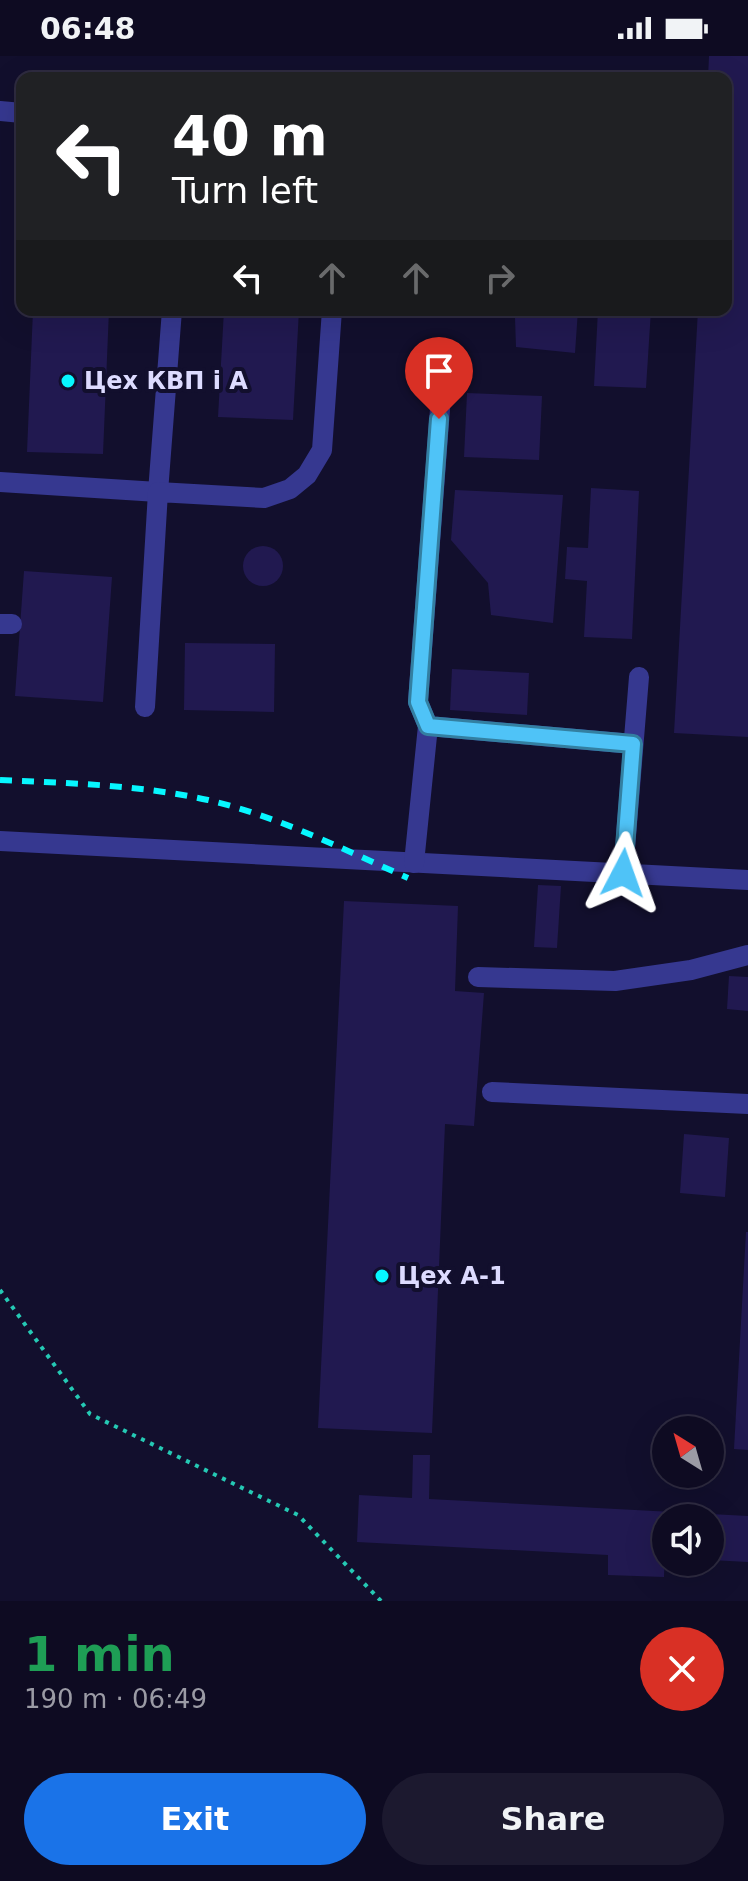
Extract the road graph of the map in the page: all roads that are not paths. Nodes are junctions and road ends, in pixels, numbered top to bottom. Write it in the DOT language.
graph roads {
  1 [pos="172,316"];
  2 [pos="332,316"];
  3 [pos="444,356"];
  4 [pos="0,482"];
  5 [pos="158,492"];
  6 [pos="639,677"];
  7 [pos="145,707"];
  8 [pos="428,726"];
  9 [pos="633,744"];
  10 [pos="0,841"];
  11 [pos="414,863"];
  12 [pos="623,873"];
  13 [pos="748,880"];
  14 [pos="748,955"];
  15 [pos="478,977"];
  16 [pos="492,1092"];
  17 [pos="748,1104"];
  1 -- 5 [label="lane"];
  2 -- 5 [label="lane"];
  3 -- 8 [label="lane"];
  4 -- 5 [label="lane"];
  5 -- 7 [label="lane"];
  6 -- 9 [label="lane"];
  8 -- 9 [label="lane"];
  8 -- 11 [label="lane"];
  9 -- 12 [label="lane"];
  10 -- 11 [label="lane"];
  11 -- 12 [label="lane"];
  12 -- 13 [label="lane"];
  14 -- 15 [label="lane"];
  16 -- 17 [label="lane"];
}
